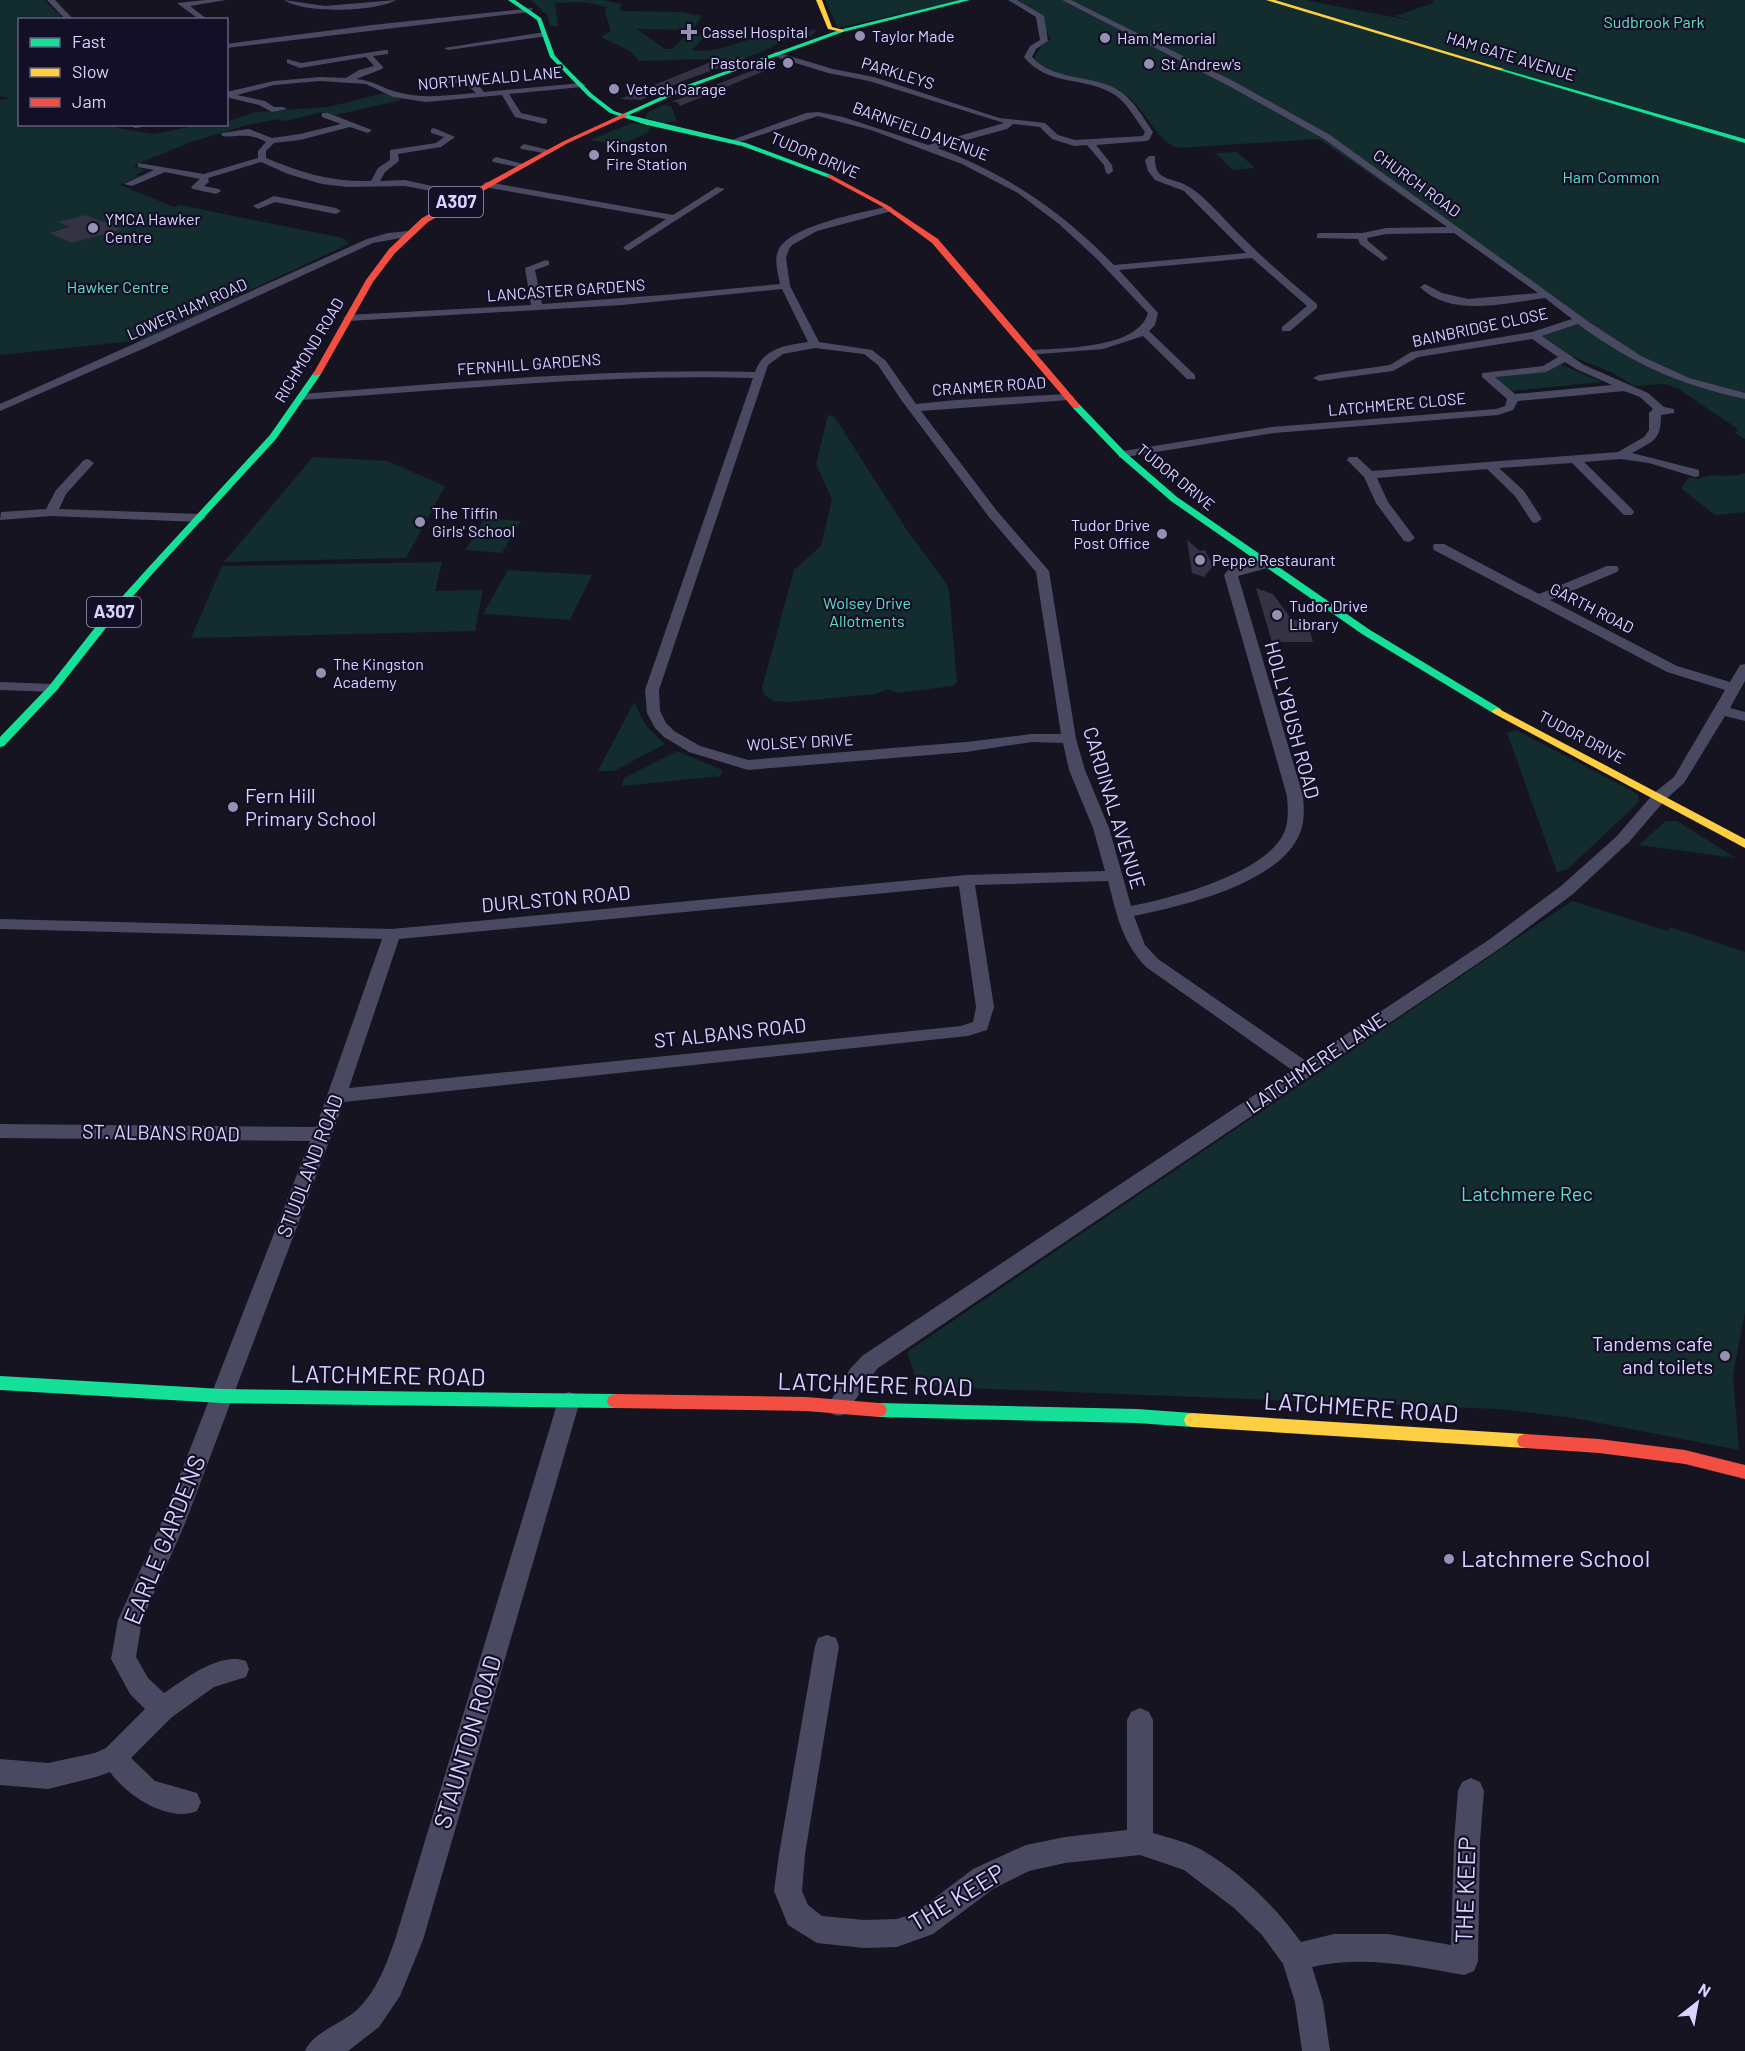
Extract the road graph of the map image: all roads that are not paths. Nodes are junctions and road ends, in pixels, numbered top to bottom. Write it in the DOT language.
graph roads {
  1 [pos="51,0"];
  2 [pos="177,0"];
  3 [pos="222,0"];
  4 [pos="288,0"];
  5 [pos="392,0"];
  6 [pos="511,0"];
  7 [pos="819,0"];
  8 [pos="967,0"];
  9 [pos="1012,0"];
  10 [pos="1066,0"];
  11 [pos="1269,0"];
  12 [pos="184,5"];
  13 [pos="530,10"];
  14 [pos="69,18"];
  15 [pos="202,18"];
  16 [pos="841,31"];
  17 [pos="545,34"];
  18 [pos="228,36"];
  19 [pos="240,44"];
  20 [pos="228,46"];
  21 [pos="447,48"];
  22 [pos="385,52"];
  23 [pos="367,54"];
  24 [pos="776,54"];
  25 [pos="290,61"];
  26 [pos="349,80"];
  27 [pos="437,81"];
  28 [pos="234,85"];
  29 [pos="582,85"];
  30 [pos="245,89"];
  31 [pos="228,94"];
  32 [pos="481,94"];
  33 [pos="506,94"];
  34 [pos="228,95"];
  35 [pos="811,103"];
  36 [pos="283,109"];
  37 [pos="818,114"];
  38 [pos="325,115"];
  39 [pos="622,116"];
  40 [pos="544,121"];
  41 [pos="1012,122"];
  42 [pos="350,124"];
  43 [pos="368,130"];
  44 [pos="434,131"];
  45 [pos="225,135"];
  46 [pos="451,137"];
  47 [pos="463,137"];
  48 [pos="271,141"];
  49 [pos="537,141"];
  50 [pos="733,141"];
  51 [pos="1745,141"];
  52 [pos="1091,144"];
  53 [pos="927,148"];
  54 [pos="382,149"];
  55 [pos="549,151"];
  56 [pos="393,152"];
  57 [pos="1152,158"];
  58 [pos="262,159"];
  59 [pos="495,161"];
  60 [pos="141,165"];
  61 [pos="523,165"];
  62 [pos="162,170"];
  63 [pos="1109,171"];
  64 [pos="204,177"];
  65 [pos="374,183"];
  66 [pos="129,184"];
  67 [pos="361,184"];
  68 [pos="487,185"];
  69 [pos="720,189"];
  70 [pos="216,191"];
  71 [pos="284,194"];
  72 [pos="468,195"];
  73 [pos="274,199"];
  74 [pos="258,206"];
  75 [pos="322,208"];
  76 [pos="889,209"];
  77 [pos="336,211"];
  78 [pos="675,218"];
  79 [pos="1456,230"];
  80 [pos="407,236"];
  81 [pos="1320,236"];
  82 [pos="1362,236"];
  83 [pos="628,248"];
  84 [pos="1254,255"];
  85 [pos="1383,258"];
  86 [pos="546,263"];
  87 [pos="1113,268"];
  88 [pos="785,286"];
  89 [pos="1425,287"];
  90 [pos="1547,295"];
  91 [pos="1437,296"];
  92 [pos="1426,302"];
  93 [pos="537,308"];
  94 [pos="348,318"];
  95 [pos="1579,320"];
  96 [pos="1286,329"];
  97 [pos="1145,333"];
  98 [pos="1534,335"];
  99 [pos="815,345"];
  100 [pos="1031,354"];
  101 [pos="1564,358"];
  102 [pos="1310,367"];
  103 [pos="758,375"];
  104 [pos="1191,377"];
  105 [pos="1628,387"];
  106 [pos="1745,396"];
  107 [pos="302,397"];
  108 [pos="1068,397"];
  109 [pos="1512,398"];
  110 [pos="0,408"];
  111 [pos="913,408"];
  112 [pos="1621,454"];
  113 [pos="1123,455"];
  114 [pos="1575,459"];
  115 [pos="1353,460"];
  116 [pos="88,463"];
  117 [pos="1491,467"];
  118 [pos="1695,472"];
  119 [pos="1369,475"];
  120 [pos="1628,512"];
  121 [pos="51,513"];
  122 [pos="1,516"];
  123 [pos="200,518"];
  124 [pos="1536,519"];
  125 [pos="1409,538"];
  126 [pos="1440,547"];
  127 [pos="1266,564"];
  128 [pos="1612,569"];
  129 [pos="1537,600"];
  130 [pos="1745,668"];
  131 [pos="0,686"];
  132 [pos="53,688"];
  133 [pos="1734,688"];
  134 [pos="1722,710"];
  135 [pos="1745,717"];
  136 [pos="1069,739"];
  137 [pos="0,744"];
  138 [pos="1660,796"];
  139 [pos="1745,844"];
  140 [pos="1114,876"];
  141 [pos="966,880"];
  142 [pos="1124,913"];
  143 [pos="0,924"];
  144 [pos="392,934"];
  145 [pos="1305,1070"];
  146 [pos="337,1096"];
  147 [pos="0,1131"];
  148 [pos="322,1134"];
  149 [pos="0,1383"];
  150 [pos="222,1396"];
  151 [pos="569,1401"];
  152 [pos="837,1407"];
  153 [pos="1745,1472"];
  154 [pos="827,1646"];
  155 [pos="237,1669"];
  156 [pos="163,1709"];
  157 [pos="1140,1720"];
  158 [pos="115,1757"];
  159 [pos="0,1772"];
  160 [pos="1471,1791"];
  161 [pos="188,1802"];
  162 [pos="1140,1842"];
  163 [pos="1295,1957"];
  164 [pos="318,2051"];
  165 [pos="1316,2051"];
  1 -- 14 [label="street"];
  2 -- 12 [label="street"];
  3 -- 12 [label="street"];
  4 -- 5 [label="street"];
  6 -- 13 [label="street"];
  7 -- 16 [label="street"];
  8 -- 16 [label="street, A307"];
  9 -- 52 [label="street"];
  10 -- 79 [label="street, CHURCH ROAD"];
  11 -- 51 [label="street, HAM GATE AVENUE"];
  12 -- 15 [label="street"];
  13 -- 17 [label="street"];
  13 -- 19 [label="street"];
  16 -- 24 [label="street, A307"];
  17 -- 21 [label="street"];
  17 -- 29 [label="street"];
  18 -- 19 [label="street"];
  19 -- 20 [label="street"];
  22 -- 23 [label="street"];
  23 -- 25 [label="street"];
  23 -- 26 [label="street"];
  24 -- 39 [label="street, RICHMOND ROAD / A307"];
  24 -- 41 [label="street, PARKLEYS"];
  26 -- 30 [label="street, NORTHWEALD LANE"];
  26 -- 32 [label="street, NORTHWEALD LANE"];
  27 -- 32 [label="street"];
  28 -- 30 [label="street"];
  29 -- 33 [label="street, NORTHWEALD LANE"];
  29 -- 39 [label="street"];
  30 -- 31 [label="street, NORTHWEALD LANE"];
  32 -- 33 [label="street, NORTHWEALD LANE"];
  33 -- 40 [label="street"];
  34 -- 36 [label="street"];
  35 -- 37 [label="street"];
  37 -- 50 [label="street"];
  37 -- 53 [label="street, BARNFIELD AVENUE"];
  38 -- 42 [label="street"];
  39 -- 50 [label="street, TUDOR DRIVE"];
  39 -- 55 [label="street, RICHMOND ROAD / A307"];
  41 -- 52 [label="street, PARKLEYS"];
  41 -- 53 [label="street, PARKLEYS"];
  42 -- 43 [label="street"];
  42 -- 48 [label="street"];
  44 -- 46 [label="street"];
  45 -- 48 [label="street"];
  46 -- 47 [label="street"];
  46 -- 56 [label="street"];
  48 -- 58 [label="street"];
  49 -- 55 [label="street"];
  50 -- 76 [label="street, TUDOR DRIVE"];
  52 -- 63 [label="street"];
  53 -- 87 [label="street, BARNFIELD AVENUE"];
  54 -- 56 [label="street"];
  55 -- 61 [label="street, RICHMOND ROAD / A307"];
  56 -- 65 [label="street"];
  57 -- 84 [label="street"];
  58 -- 64 [label="street"];
  58 -- 67 [label="street"];
  59 -- 61 [label="street"];
  60 -- 62 [label="street"];
  61 -- 68 [label="street, RICHMOND ROAD / A307"];
  62 -- 64 [label="street"];
  62 -- 66 [label="street"];
  64 -- 70 [label="street"];
  65 -- 67 [label="street"];
  65 -- 72 [label="street"];
  67 -- 75 [label="street"];
  68 -- 72 [label="street, RICHMOND ROAD / A307"];
  68 -- 78 [label="street"];
  69 -- 78 [label="street"];
  71 -- 73 [label="street"];
  72 -- 80 [label="street, RICHMOND ROAD / A307"];
  73 -- 74 [label="street"];
  73 -- 75 [label="street"];
  75 -- 77 [label="street"];
  76 -- 88 [label="street"];
  76 -- 100 [label="street, TUDOR DRIVE"];
  78 -- 83 [label="street"];
  79 -- 82 [label="street"];
  79 -- 90 [label="street, CHURCH ROAD"];
  80 -- 94 [label="street, RICHMOND ROAD / A307"];
  80 -- 110 [label="street, LOWER HAM ROAD"];
  81 -- 82 [label="street"];
  82 -- 85 [label="street"];
  84 -- 87 [label="street"];
  84 -- 96 [label="street"];
  86 -- 93 [label="street"];
  87 -- 97 [label="street, BARNFIELD AVENUE"];
  88 -- 93 [label="street, LANCASTER GARDENS"];
  88 -- 99 [label="street"];
  89 -- 91 [label="street"];
  90 -- 91 [label="street"];
  90 -- 95 [label="street, CHURCH ROAD"];
  91 -- 92 [label="street"];
  93 -- 94 [label="street, LANCASTER GARDENS"];
  94 -- 107 [label="street, RICHMOND ROAD / A307"];
  95 -- 98 [label="street, BAINBRIDGE CLOSE"];
  95 -- 106 [label="street, CHURCH ROAD"];
  97 -- 100 [label="street"];
  97 -- 104 [label="street"];
  98 -- 101 [label="street"];
  98 -- 102 [label="street, BAINBRIDGE CLOSE"];
  99 -- 103 [label="street, CARDINAL AVENUE"];
  99 -- 111 [label="street, CARDINAL AVENUE"];
  100 -- 108 [label="street, TUDOR DRIVE"];
  101 -- 105 [label="street"];
  101 -- 109 [label="street, LATCHMERE CLOSE"];
  103 -- 107 [label="street, FERNHILL GARDENS"];
  103 -- 136 [label="street, WOLSEY DRIVE"];
  105 -- 109 [label="street, LATCHMERE CLOSE"];
  105 -- 112 [label="street"];
  107 -- 123 [label="street, RICHMOND ROAD / A307"];
  108 -- 111 [label="street, CRANMER ROAD"];
  108 -- 113 [label="street, TUDOR DRIVE"];
  109 -- 113 [label="street, LATCHMERE CLOSE"];
  111 -- 136 [label="street, CARDINAL AVENUE"];
  112 -- 114 [label="street"];
  112 -- 118 [label="street"];
  113 -- 127 [label="street, TUDOR DRIVE"];
  114 -- 117 [label="street"];
  114 -- 120 [label="street"];
  115 -- 119 [label="street"];
  116 -- 121 [label="street"];
  117 -- 119 [label="street"];
  117 -- 124 [label="street"];
  119 -- 125 [label="street"];
  121 -- 122 [label="street"];
  121 -- 123 [label="street"];
  123 -- 132 [label="street, RICHMOND ROAD / A307"];
  126 -- 129 [label="street, GARTH ROAD"];
  127 -- 138 [label="street, TUDOR DRIVE"];
  127 -- 142 [label="street, HOLLYBUSH ROAD"];
  128 -- 129 [label="street"];
  129 -- 133 [label="street, GARTH ROAD"];
  130 -- 133 [label="street, LATCHMERE LANE"];
  131 -- 132 [label="street"];
  132 -- 137 [label="street, RICHMOND ROAD / A307"];
  133 -- 134 [label="street, LATCHMERE LANE"];
  134 -- 135 [label="street"];
  134 -- 138 [label="street, LATCHMERE LANE"];
  136 -- 140 [label="street, CARDINAL AVENUE"];
  138 -- 139 [label="street, TUDOR DRIVE"];
  138 -- 145 [label="street, LATCHMERE LANE"];
  140 -- 141 [label="street, DURLSTON ROAD"];
  140 -- 142 [label="street, CARDINAL AVENUE"];
  141 -- 144 [label="street, DURLSTON ROAD"];
  141 -- 146 [label="street, ST ALBANS ROAD"];
  142 -- 145 [label="street, CARDINAL AVENUE"];
  143 -- 144 [label="street, DURLSTON ROAD"];
  144 -- 146 [label="street, STUDLAND ROAD"];
  145 -- 152 [label="street, LATCHMERE LANE"];
  146 -- 148 [label="street, STUDLAND ROAD"];
  147 -- 148 [label="street, ST. ALBANS ROAD"];
  148 -- 150 [label="street, STUDLAND ROAD"];
  149 -- 150 [label="street, LATCHMERE ROAD"];
  150 -- 151 [label="street, LATCHMERE ROAD"];
  150 -- 156 [label="street, EARLE GARDENS"];
  151 -- 152 [label="street, LATCHMERE ROAD"];
  151 -- 164 [label="street, STAUNTON ROAD"];
  152 -- 153 [label="street, LATCHMERE ROAD"];
  154 -- 162 [label="street, THE KEEP"];
  155 -- 156 [label="street"];
  156 -- 158 [label="street"];
  157 -- 162 [label="street"];
  158 -- 159 [label="street"];
  158 -- 161 [label="street"];
  160 -- 163 [label="street, THE KEEP"];
  162 -- 163 [label="street, THE KEEP"];
  163 -- 165 [label="street, THE KEEP"];
}
